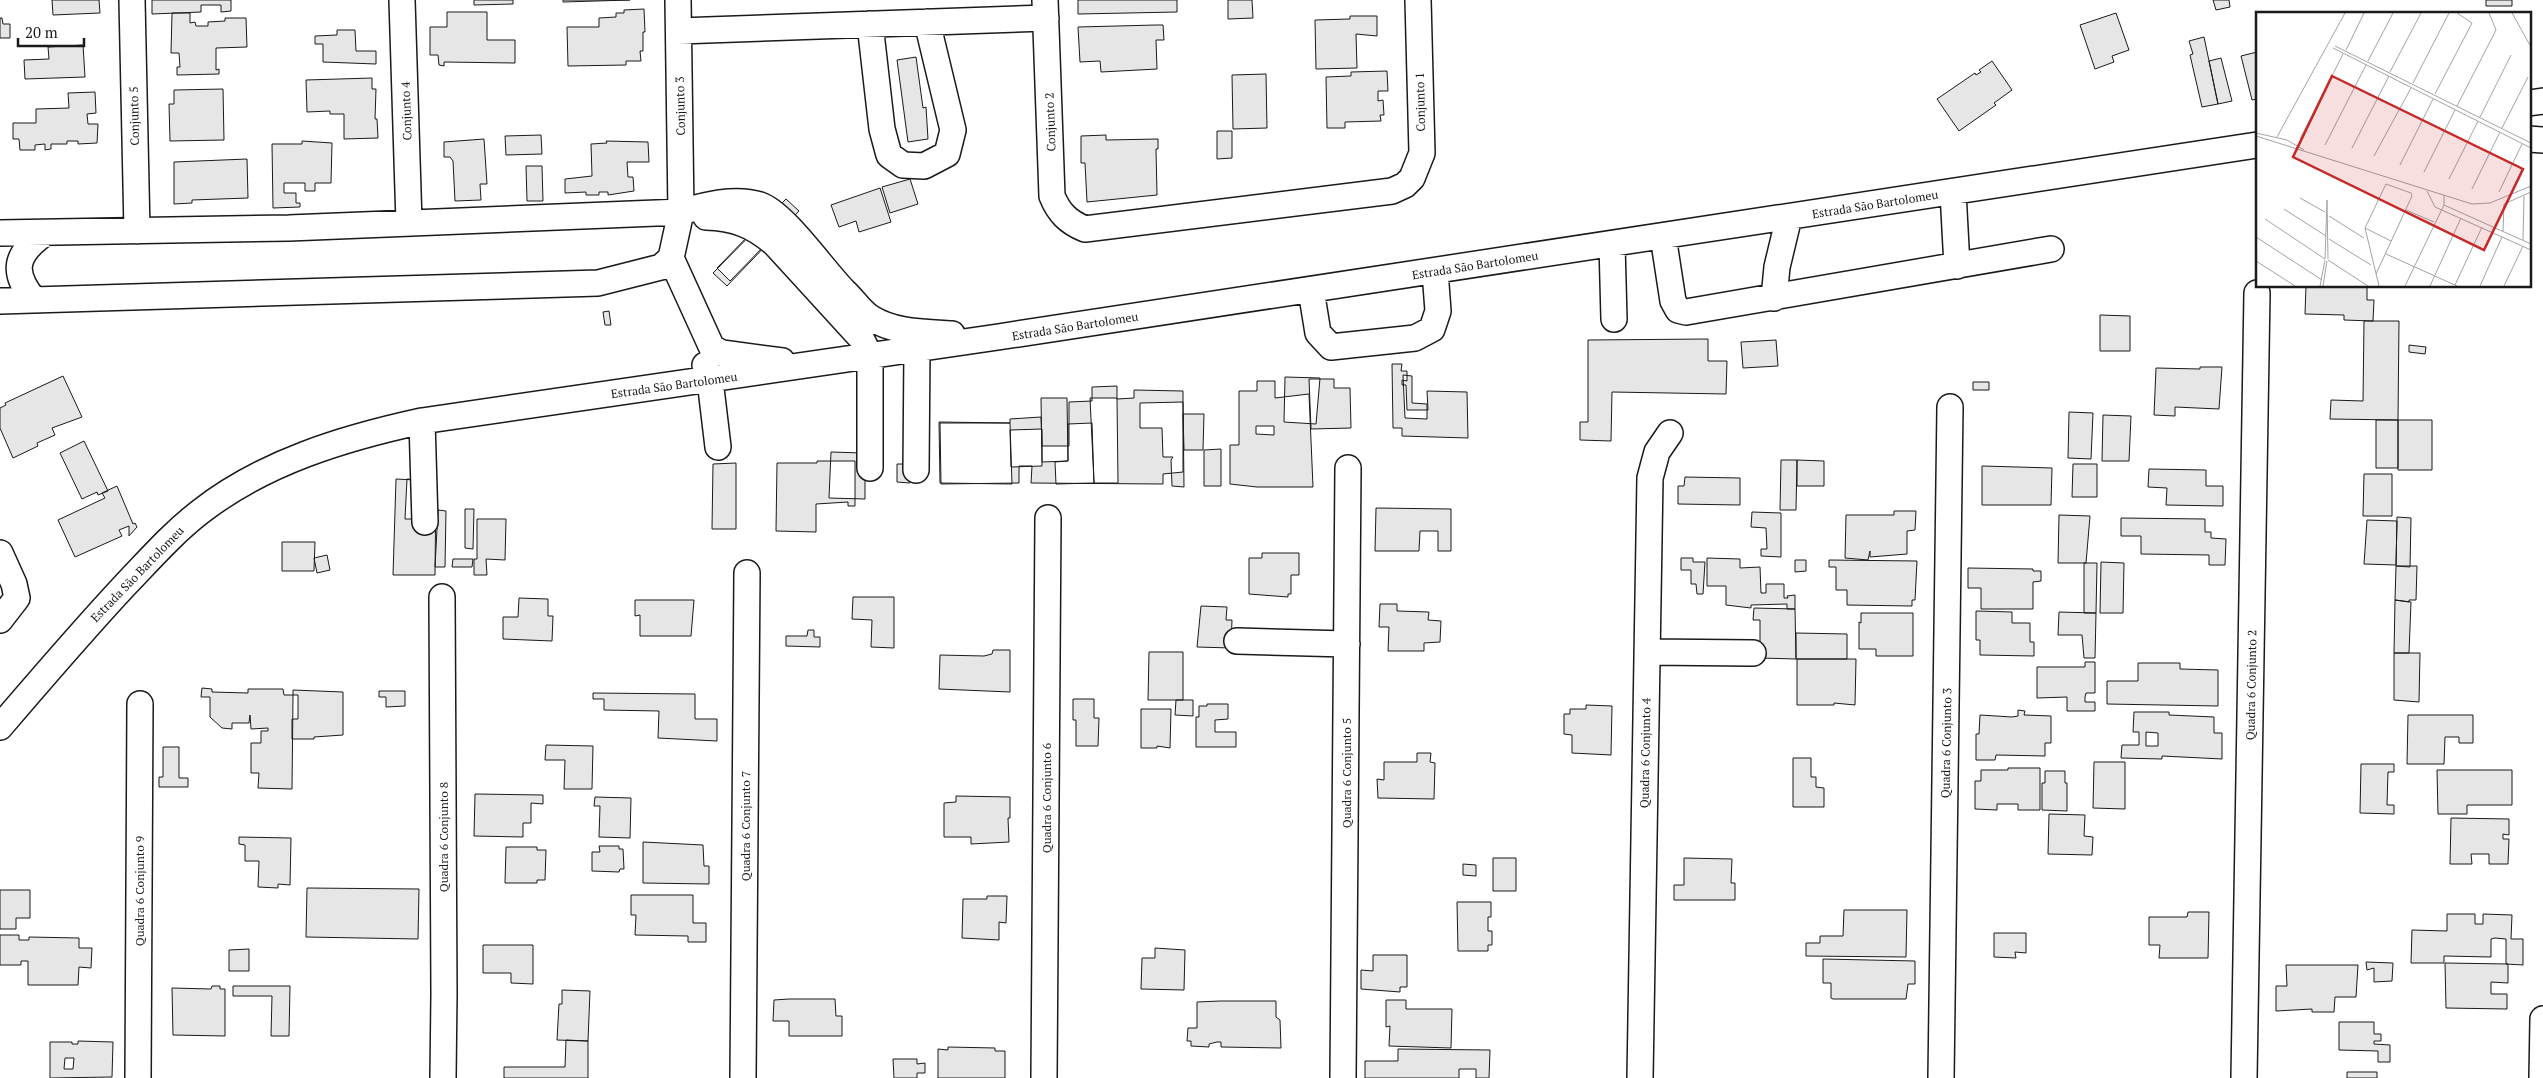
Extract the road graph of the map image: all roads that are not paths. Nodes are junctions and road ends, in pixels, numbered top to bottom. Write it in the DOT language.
graph roads {
  1 [pos="132,0"];
  2 [pos="402,0"];
  3 [pos="678,0"];
  4 [pos="1418,0"];
  5 [pos="1046,9"];
  6 [pos="927,22"];
  7 [pos="870,24"];
  8 [pos="678,31"];
  9 [pos="2543,101"];
  10 [pos="2530,103"];
  11 [pos="2530,139"];
  12 [pos="2543,140"];
  13 [pos="2256,145"];
  14 [pos="1953,192"];
  15 [pos="681,212"];
  16 [pos="1789,217"];
  17 [pos="409,223"];
  18 [pos="1085,229"];
  19 [pos="137,231"];
  20 [pos="0,233"];
  21 [pos="45,233"];
  22 [pos="1663,236"];
  23 [pos="1612,244"];
  24 [pos="2051,249"];
  25 [pos="666,263"];
  26 [pos="1957,266"];
  27 [pos="1435,271"];
  28 [pos="1311,290"];
  29 [pos="2257,293"];
  30 [pos="1774,298"];
  31 [pos="34,300"];
  32 [pos="0,301"];
  33 [pos="1614,319"];
  34 [pos="998,337"];
  35 [pos="917,349"];
  36 [pos="870,356"];
  37 [pos="810,365"];
  38 [pos="710,380"];
  39 [pos="1950,407"];
  40 [pos="422,421"];
  41 [pos="1670,433"];
  42 [pos="718,448"];
  43 [pos="870,468"];
  44 [pos="1348,468"];
  45 [pos="916,470"];
  46 [pos="1048,518"];
  47 [pos="425,522"];
  48 [pos="0,554"];
  49 [pos="747,573"];
  50 [pos="442,597"];
  51 [pos="0,620"];
  52 [pos="1237,640"];
  53 [pos="1347,644"];
  54 [pos="1647,652"];
  55 [pos="1753,652"];
  56 [pos="140,704"];
  57 [pos="0,727"];
  58 [pos="2543,1019"];
  59 [pos="138,1078"];
  60 [pos="443,1078"];
  61 [pos="743,1078"];
  62 [pos="1044,1078"];
  63 [pos="1344,1078"];
  64 [pos="1640,1078"];
  65 [pos="1941,1078"];
  66 [pos="2244,1078"];
  67 [pos="2542,1078"];
  1 -- 19 [label="street, Conjunto 5"];
  2 -- 17 [label="street, Conjunto 4"];
  3 -- 8 [label="street, Conjunto 3"];
  4 -- 18 [label="street, Conjunto 1"];
  5 -- 6 [label="street"];
  5 -- 18 [label="street, Conjunto 2"];
  6 -- 7 [label="street"];
  6 -- 7 [label="street"];
  7 -- 8 [label="street"];
  8 -- 15 [label="street, Conjunto 3"];
  9 -- 10 [label="street"];
  11 -- 12 [label="street"];
  13 -- 14 [label="street, Estrada São Bartolomeu"];
  14 -- 16 [label="street, Estrada São Bartolomeu"];
  14 -- 26 [label="street"];
  15 -- 17 [label="street"];
  15 -- 25 [label="street, Conjunto 3"];
  15 -- 34 [label="street"];
  15 -- 36 [label="street"];
  16 -- 22 [label="street, Estrada São Bartolomeu"];
  16 -- 30 [label="street"];
  17 -- 19 [label="street"];
  19 -- 21 [label="street"];
  20 -- 21 [label="street"];
  21 -- 31 [label="street"];
  22 -- 23 [label="street, Estrada São Bartolomeu"];
  22 -- 30 [label="street"];
  23 -- 27 [label="street, Estrada São Bartolomeu"];
  23 -- 33 [label="street"];
  24 -- 26 [label="street"];
  25 -- 31 [label="street"];
  25 -- 37 [label="street"];
  25 -- 38 [label="street"];
  26 -- 30 [label="street"];
  27 -- 28 [label="street, Estrada São Bartolomeu"];
  27 -- 28 [label="street"];
  28 -- 34 [label="street, Estrada São Bartolomeu"];
  29 -- 66 [label="street, Quadra 6 Conjunto 2"];
  31 -- 32 [label="street"];
  34 -- 35 [label="street, Estrada São Bartolomeu"];
  35 -- 36 [label="street, Estrada São Bartolomeu"];
  35 -- 45 [label="street"];
  36 -- 37 [label="street, Estrada São Bartolomeu"];
  36 -- 43 [label="street"];
  37 -- 38 [label="street, Estrada São Bartolomeu"];
  38 -- 40 [label="street, Estrada São Bartolomeu"];
  38 -- 42 [label="street"];
  39 -- 65 [label="street, Quadra 6 Conjunto 3"];
  40 -- 47 [label="street"];
  40 -- 57 [label="street, Estrada São Bartolomeu"];
  41 -- 54 [label="street, Quadra 6 Conjunto 4"];
  44 -- 53 [label="street, Quadra 6 Conjunto 5"];
  46 -- 62 [label="street, Quadra 6 Conjunto 6"];
  48 -- 51 [label="street"];
  49 -- 61 [label="street, Quadra 6 Conjunto 7"];
  50 -- 60 [label="street, Quadra 6 Conjunto 8"];
  52 -- 53 [label="street"];
  53 -- 63 [label="street, Quadra 6 Conjunto 5"];
  54 -- 55 [label="street"];
  54 -- 64 [label="street, Quadra 6 Conjunto 4"];
  56 -- 59 [label="street, Quadra 6 Conjunto 9"];
  58 -- 67 [label="street"];
}
